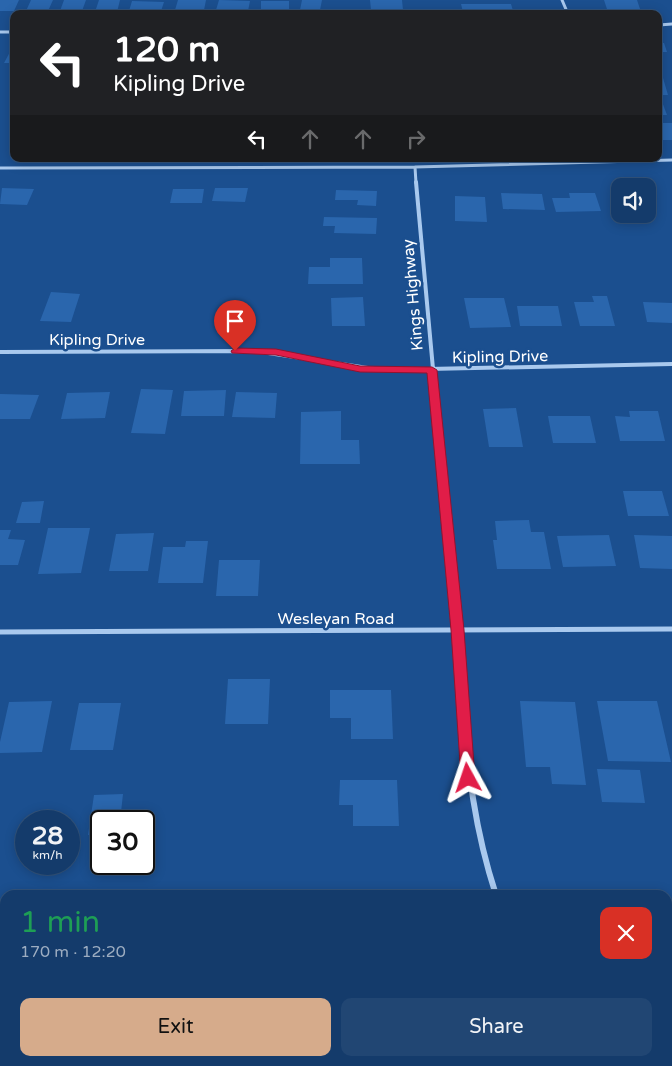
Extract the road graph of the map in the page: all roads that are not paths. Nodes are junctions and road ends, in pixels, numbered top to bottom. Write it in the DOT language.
graph roads {
  1 [pos="569,162"];
  2 [pos="415,167"];
  3 [pos="0,168"];
  4 [pos="0,352"];
  5 [pos="672,364"];
  6 [pos="432,370"];
  7 [pos="672,629"];
  8 [pos="458,630"];
  9 [pos="0,632"];
  10 [pos="494,890"];
  1 -- 2 [label="street"];
  2 -- 3 [label="street"];
  2 -- 6 [label="street, Kings Highway"];
  4 -- 6 [label="street, Kipling Drive"];
  5 -- 6 [label="street, Kipling Drive"];
  6 -- 8 [label="street, Kings Highway"];
  7 -- 8 [label="street, Wesleyan Road"];
  8 -- 9 [label="street, Wesleyan Road"];
  8 -- 10 [label="street, Kings Highway"];
}
